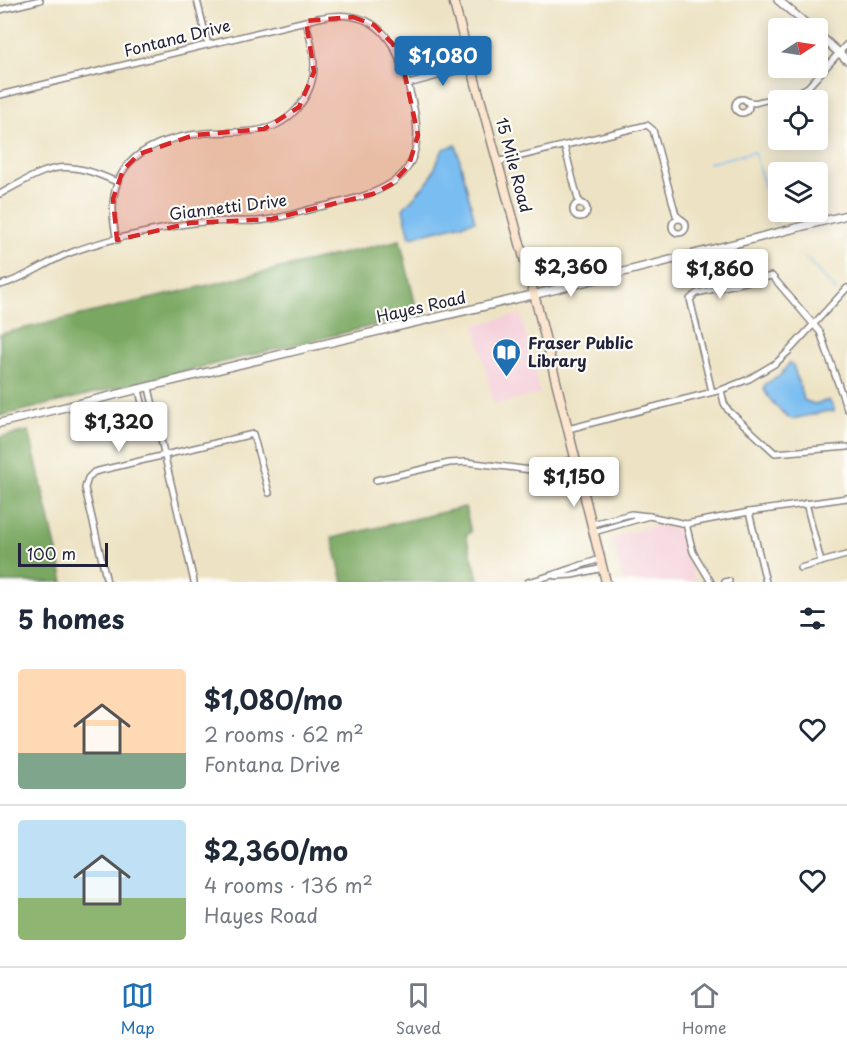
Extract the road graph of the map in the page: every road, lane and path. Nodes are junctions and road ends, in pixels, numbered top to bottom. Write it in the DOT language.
graph roads {
  1 [pos="40,0"];
  2 [pos="197,0"];
  3 [pos="453,0"];
  4 [pos="778,0"];
  5 [pos="4,1"];
  6 [pos="3,9"];
  7 [pos="799,18"];
  8 [pos="306,21"];
  9 [pos="828,43"];
  10 [pos="847,44"];
  11 [pos="208,45"];
  12 [pos="839,53"];
  13 [pos="468,55"];
  14 [pos="847,60"];
  15 [pos="471,67"];
  16 [pos="405,73"];
  17 [pos="408,84"];
  18 [pos="0,95"];
  19 [pos="746,101"];
  20 [pos="754,103"];
  21 [pos="748,109"];
  22 [pos="564,145"];
  23 [pos="497,162"];
  24 [pos="117,182"];
  25 [pos="0,194"];
  26 [pos="578,203"];
  27 [pos="847,215"];
  28 [pos="679,217"];
  29 [pos="117,240"];
  30 [pos="0,285"];
  31 [pos="847,288"];
  32 [pos="534,294"];
  33 [pos="814,323"];
  34 [pos="149,388"];
  35 [pos="139,390"];
  36 [pos="721,390"];
  37 [pos="712,392"];
  38 [pos="847,409"];
  39 [pos="0,423"];
  40 [pos="568,429"];
  41 [pos="157,432"];
  42 [pos="847,447"];
  43 [pos="163,454"];
  44 [pos="576,459"];
  45 [pos="376,480"];
  46 [pos="269,493"];
  47 [pos="847,498"];
  48 [pos="806,503"];
  49 [pos="749,512"];
  50 [pos="686,524"];
  51 [pos="593,528"];
  52 [pos="846,555"];
  53 [pos="821,562"];
  54 [pos="602,564"];
  55 [pos="800,568"];
  56 [pos="107,582"];
  57 [pos="194,582"];
  58 [pos="528,582"];
  59 [pos="606,582"];
  60 [pos="711,582"];
  61 [pos="766,582"];
  1 -- 6 [label="street"];
  2 -- 11 [label="street"];
  3 -- 13 [label="main road, 15 Mile Road"];
  4 -- 7 [label="street"];
  5 -- 6 [label="street"];
  8 -- 11 [label="street, Fontana Drive"];
  8 -- 16 [label="street, Fontana Drive"];
  8 -- 24 [label="street"];
  9 -- 12 [label="street"];
  10 -- 12 [label="street"];
  11 -- 18 [label="street, Fontana Drive"];
  12 -- 14 [label="street"];
  12 -- 20 [label="street"];
  13 -- 15 [label="main road, 15 Mile Road"];
  13 -- 16 [label="street"];
  15 -- 17 [label="street"];
  15 -- 23 [label="main road, 15 Mile Road"];
  16 -- 17 [label="street, Fontana Drive"];
  17 -- 29 [label="street, Giannetti Drive"];
  19 -- 20 [label="street"];
  19 -- 21 [label="street"];
  19 -- 21 [label="street"];
  20 -- 21 [label="street"];
  22 -- 23 [label="street"];
  22 -- 26 [label="street"];
  22 -- 28 [label="street"];
  23 -- 32 [label="main road, 15 Mile Road"];
  24 -- 25 [label="street"];
  24 -- 29 [label="street"];
  27 -- 32 [label="street, Hayes Road"];
  28 -- 28 [label="street"];
  29 -- 30 [label="street, Giannetti Drive"];
  31 -- 33 [label="street"];
  32 -- 34 [label="street, Hayes Road"];
  32 -- 40 [label="main road, 15 Mile Road"];
  33 -- 36 [label="street"];
  33 -- 37 [label="street"];
  33 -- 38 [label="street"];
  34 -- 35 [label="street, Hayes Road"];
  34 -- 41 [label="street"];
  35 -- 39 [label="street, Hayes Road"];
  35 -- 41 [label="street"];
  36 -- 37 [label="street"];
  36 -- 42 [label="street"];
  37 -- 40 [label="street"];
  40 -- 44 [label="main road, 15 Mile Road"];
  41 -- 43 [label="street"];
  43 -- 46 [label="street"];
  43 -- 56 [label="street"];
  43 -- 57 [label="street"];
  44 -- 45 [label="street"];
  44 -- 51 [label="main road, 15 Mile Road"];
  47 -- 48 [label="street"];
  48 -- 49 [label="street"];
  48 -- 53 [label="street"];
  49 -- 50 [label="street"];
  49 -- 61 [label="street"];
  50 -- 51 [label="street"];
  50 -- 60 [label="street"];
  51 -- 54 [label="main road, 15 Mile Road"];
  52 -- 53 [label="street"];
  53 -- 55 [label="street"];
  54 -- 58 [label="street"];
  54 -- 59 [label="main road, 15 Mile Road"];
}
